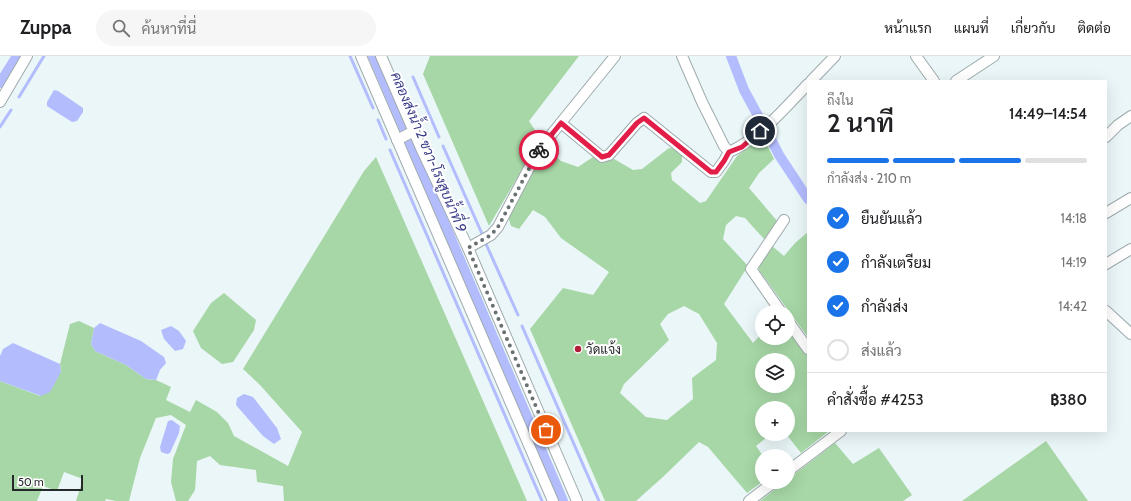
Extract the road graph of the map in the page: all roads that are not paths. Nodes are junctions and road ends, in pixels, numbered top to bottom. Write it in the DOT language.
graph roads {
  1 [pos="27,56"];
  2 [pos="361,56"];
  3 [pos="616,56"];
  4 [pos="682,56"];
  5 [pos="835,56"];
  6 [pos="916,56"];
  7 [pos="994,56"];
  8 [pos="384,57"];
  9 [pos="812,80"];
  10 [pos="933,80"];
  11 [pos="958,80"];
  12 [pos="807,85"];
  13 [pos="0,101"];
  14 [pos="1131,116"];
  15 [pos="561,123"];
  16 [pos="412,133"];
  17 [pos="1107,136"];
  18 [pos="397,140"];
  19 [pos="729,152"];
  20 [pos="1131,198"];
  21 [pos="1107,213"];
  22 [pos="784,220"];
  23 [pos="468,248"];
  24 [pos="1131,248"];
  25 [pos="1107,263"];
  26 [pos="776,305"];
  27 [pos="1107,311"];
  28 [pos="795,331"];
  29 [pos="1131,334"];
  30 [pos="807,348"];
  31 [pos="840,432"];
  32 [pos="795,466"];
  33 [pos="765,489"];
  34 [pos="552,501"];
  35 [pos="577,501"];
  36 [pos="749,501"];
  1 -- 13 [label="street"];
  2 -- 18 [label="street"];
  3 -- 15 [label="street"];
  4 -- 19 [label="street"];
  5 -- 9 [label="street"];
  6 -- 10 [label="street"];
  7 -- 11 [label="street"];
  8 -- 16 [label="street"];
  12 -- 19 [label="street"];
  14 -- 17 [label="street"];
  15 -- 19 [label="street"];
  15 -- 23 [label="street"];
  16 -- 18 [label="street"];
  16 -- 23 [label="street"];
  18 -- 34 [label="street"];
  20 -- 21 [label="street"];
  22 -- 26 [label="street"];
  23 -- 35 [label="street"];
  24 -- 25 [label="street"];
  27 -- 29 [label="street"];
  28 -- 30 [label="street"];
  31 -- 32 [label="street"];
  33 -- 36 [label="street"];
}
